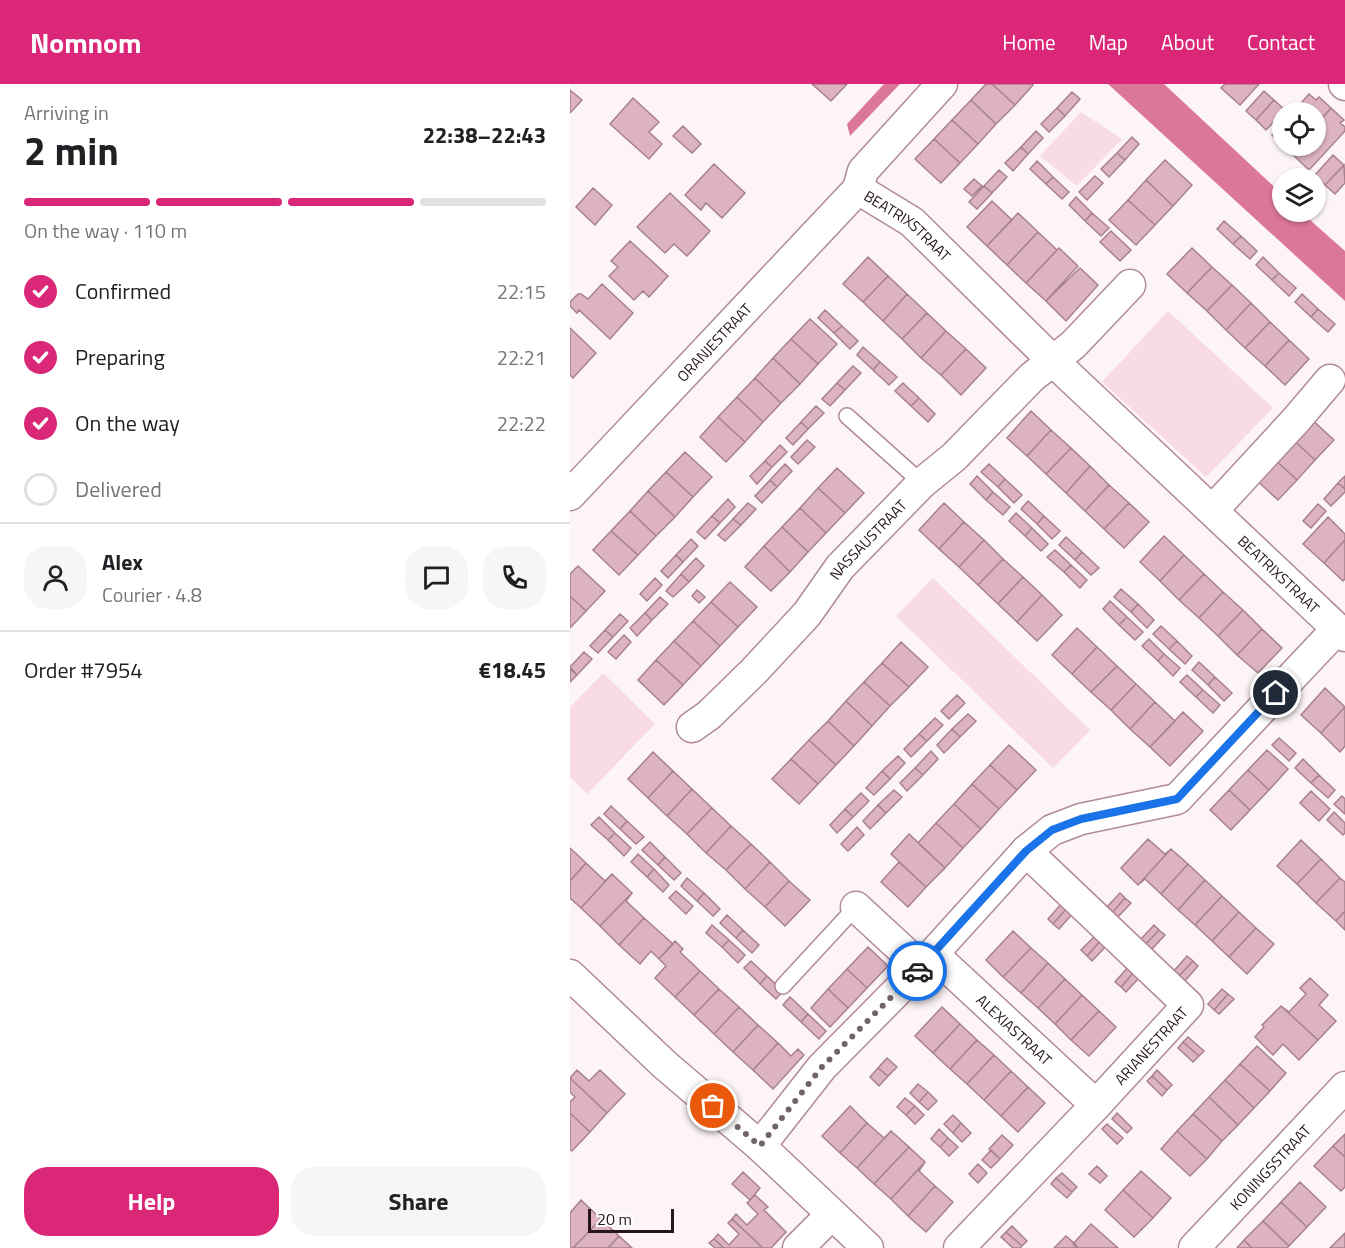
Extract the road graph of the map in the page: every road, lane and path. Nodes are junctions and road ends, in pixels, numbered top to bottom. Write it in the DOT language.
graph roads {
  1 [pos="942,84"];
  2 [pos="858,189"];
  3 [pos="1130,285"];
  4 [pos="1052,360"];
  5 [pos="1334,384"];
  6 [pos="848,416"];
  7 [pos="922,483"];
  8 [pos="570,495"];
  9 [pos="1213,510"];
  10 [pos="1341,632"];
  11 [pos="692,727"];
  12 [pos="1026,851"];
  13 [pos="856,907"];
  14 [pos="927,961"];
  15 [pos="570,975"];
  16 [pos="783,986"];
  17 [pos="1345,1087"];
  18 [pos="1096,1105"];
  19 [pos="760,1146"];
  20 [pos="831,1215"];
  21 [pos="798,1248"];
  22 [pos="868,1248"];
  23 [pos="959,1248"];
  24 [pos="1194,1248"];
  1 -- 2 [label="street, BEATRIXSTRAAT"];
  2 -- 4 [label="street, BEATRIXSTRAAT"];
  2 -- 8 [label="street, ORANJESTRAAT"];
  3 -- 4 [label="street"];
  4 -- 7 [label="street, NASSAUSTRAAT"];
  4 -- 9 [label="street, BEATRIXSTRAAT"];
  5 -- 9 [label="street"];
  6 -- 7 [label="lane"];
  7 -- 11 [label="street, NASSAUSTRAAT"];
  9 -- 10 [label="street, BEATRIXSTRAAT"];
  10 -- 12 [label="street"];
  12 -- 14 [label="street"];
  12 -- 18 [label="street, ARIANESTRAAT"];
  13 -- 14 [label="street"];
  13 -- 16 [label="lane"];
  14 -- 18 [label="street, ALEXIASTRAAT"];
  14 -- 19 [label="street"];
  15 -- 19 [label="street"];
  17 -- 24 [label="street, KONINGSSTRAAT"];
  18 -- 23 [label="street, ARIANESTRAAT"];
  19 -- 20 [label="street"];
  20 -- 21 [label="street"];
  20 -- 22 [label="street"];
}
